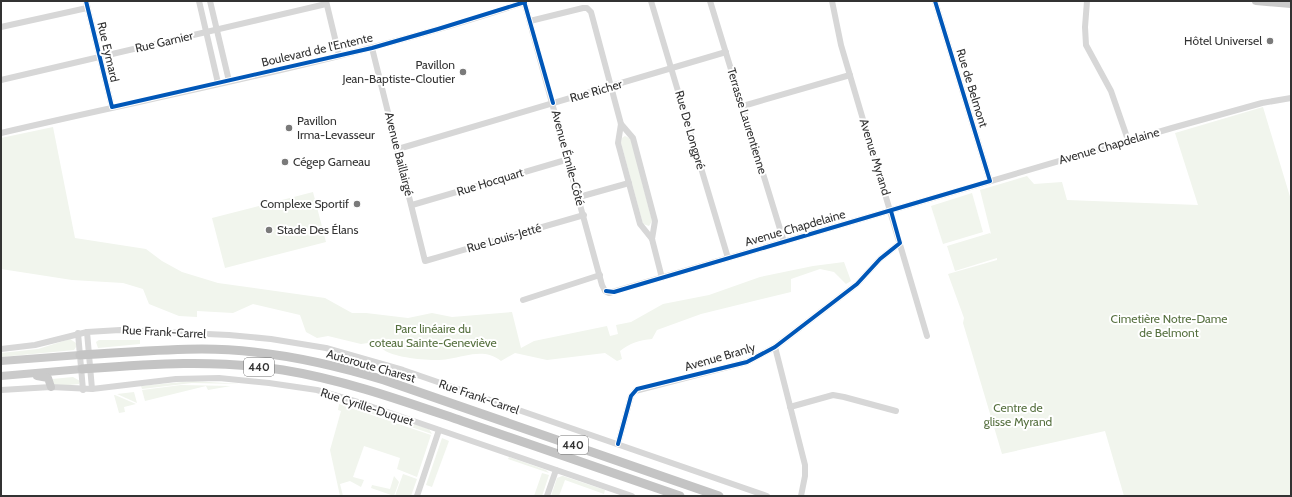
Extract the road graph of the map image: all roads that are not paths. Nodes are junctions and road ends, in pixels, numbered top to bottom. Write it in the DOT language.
graph roads {
  1 [pos="86,1"];
  2 [pos="199,1"];
  3 [pos="210,1"];
  4 [pos="524,1"];
  5 [pos="652,1"];
  6 [pos="710,1"];
  7 [pos="832,1"];
  8 [pos="935,1"];
  9 [pos="1087,1"];
  10 [pos="1256,1"];
  11 [pos="326,2"];
  12 [pos="1291,4"];
  13 [pos="87,8"];
  14 [pos="530,21"];
  15 [pos="1,27"];
  16 [pos="216,30"];
  17 [pos="206,32"];
  18 [pos="372,48"];
  19 [pos="726,52"];
  20 [pos="339,55"];
  21 [pos="99,57"];
  22 [pos="671,68"];
  23 [pos="850,75"];
  24 [pos="1,80"];
  25 [pos="229,81"];
  26 [pos="218,83"];
  27 [pos="611,86"];
  28 [pos="1291,98"];
  29 [pos="553,103"];
  30 [pos="743,106"];
  31 [pos="112,107"];
  32 [pos="621,124"];
  33 [pos="1,133"];
  34 [pos="1128,140"];
  35 [pos="398,149"];
  36 [pos="569,159"];
  37 [pos="990,181"];
  38 [pos="629,184"];
  39 [pos="579,197"];
  40 [pos="412,205"];
  41 [pos="891,211"];
  42 [pos="584,216"];
  43 [pos="652,239"];
  44 [pos="784,242"];
  45 [pos="900,243"];
  46 [pos="728,258"];
  47 [pos="425,261"];
  48 [pos="600,275"];
  49 [pos="662,278"];
  50 [pos="606,292"];
  51 [pos="523,300"];
  52 [pos="87,332"];
  53 [pos="78,333"];
  54 [pos="927,336"];
  55 [pos="775,347"];
  56 [pos="1,349"];
  57 [pos="85,355"];
  58 [pos="1,361"];
  59 [pos="86,369"];
  60 [pos="22,374"];
  61 [pos="1,376"];
  62 [pos="51,387"];
  63 [pos="92,389"];
  64 [pos="1,390"];
  65 [pos="83,390"];
  66 [pos="790,406"];
  67 [pos="896,411"];
  68 [pos="439,430"];
  69 [pos="618,444"];
  70 [pos="556,470"];
  71 [pos="417,496"];
  72 [pos="547,496"];
  73 [pos="632,496"];
  74 [pos="680,496"];
  75 [pos="718,496"];
  76 [pos="767,496"];
  77 [pos="801,496"];
  1 -- 13 [label="street, Rue Eymard"];
  2 -- 17 [label="street"];
  3 -- 16 [label="street"];
  4 -- 14 [label="street, Avenue Émile-Côté"];
  4 -- 18 [label="street, Boulevard de l'Entente"];
  5 -- 22 [label="street, Rue De Longpré"];
  6 -- 19 [label="street, Terrasse Laurentienne"];
  7 -- 23 [label="street, Avenue Myrand"];
  8 -- 37 [label="street, Rue de Belmont"];
  9 -- 34 [label="street"];
  10 -- 12 [label="main road"];
  11 -- 16 [label="street, Rue Garnier"];
  11 -- 20 [label="street"];
  13 -- 15 [label="street"];
  13 -- 21 [label="street, Rue Eymard"];
  14 -- 27 [label="street"];
  14 -- 29 [label="street, Avenue Émile-Côté"];
  16 -- 17 [label="street, Rue Garnier"];
  16 -- 25 [label="street"];
  17 -- 21 [label="street, Rue Garnier"];
  17 -- 26 [label="street"];
  18 -- 20 [label="street, Boulevard de l'Entente"];
  18 -- 35 [label="street, Avenue Baillairgé"];
  19 -- 22 [label="street, Rue Richer"];
  19 -- 30 [label="street, Terrasse Laurentienne"];
  20 -- 25 [label="street, Boulevard de l'Entente"];
  21 -- 24 [label="street, Rue Garnier"];
  21 -- 31 [label="street, Rue Eymard"];
  22 -- 27 [label="street, Rue Richer"];
  22 -- 46 [label="street, Rue De Longpré"];
  23 -- 30 [label="street"];
  23 -- 41 [label="street, Avenue Myrand"];
  25 -- 26 [label="street, Boulevard de l'Entente"];
  26 -- 31 [label="street, Boulevard de l'Entente"];
  27 -- 29 [label="street, Rue Richer"];
  27 -- 32 [label="street"];
  28 -- 34 [label="street, Avenue Chapdelaine"];
  29 -- 35 [label="street, Rue Richer"];
  29 -- 36 [label="street, Avenue Émile-Côté"];
  30 -- 44 [label="street, Terrasse Laurentienne"];
  31 -- 33 [label="street, Boulevard de l'Entente"];
  32 -- 38 [label="street"];
  32 -- 43 [label="street"];
  34 -- 37 [label="street, Avenue Chapdelaine"];
  35 -- 40 [label="street, Avenue Baillairgé"];
  36 -- 39 [label="street, Avenue Émile-Côté"];
  36 -- 40 [label="street, Rue Hocquart"];
  37 -- 41 [label="street, Avenue Chapdelaine"];
  38 -- 39 [label="street"];
  38 -- 43 [label="street"];
  39 -- 42 [label="street, Avenue Émile-Côté"];
  40 -- 47 [label="street, Avenue Baillairgé"];
  41 -- 44 [label="street, Avenue Chapdelaine"];
  41 -- 45 [label="street, Avenue Myrand"];
  42 -- 47 [label="street, Rue Louis-Jetté"];
  42 -- 48 [label="street, Avenue Émile-Côté"];
  43 -- 49 [label="street"];
  44 -- 46 [label="street, Avenue Chapdelaine"];
  45 -- 54 [label="street, Avenue Myrand"];
  45 -- 55 [label="street, Avenue Branly"];
  46 -- 49 [label="street, Avenue Chapdelaine"];
  48 -- 50 [label="street, Avenue Émile-Côté"];
  48 -- 51 [label="street"];
  49 -- 50 [label="street, Avenue Chapdelaine"];
  52 -- 53 [label="street, Rue Frank-Carrel"];
  52 -- 57 [label="street"];
  52 -- 69 [label="street, Rue Frank-Carrel"];
  53 -- 56 [label="street, Rue Frank-Carrel"];
  53 -- 57 [label="street"];
  55 -- 66 [label="street"];
  55 -- 69 [label="street, Avenue Branly"];
  57 -- 58 [label="main road, Autoroute Charest"];
  57 -- 59 [label="street"];
  57 -- 75 [label="highway, Autoroute Charest / 440"];
  59 -- 60 [label="main road, Autoroute Charest"];
  59 -- 63 [label="street"];
  59 -- 65 [label="street"];
  59 -- 74 [label="highway, Autoroute Charest / 440"];
  60 -- 61 [label="main road, Autoroute Charest"];
  60 -- 62 [label="main road"];
  62 -- 64 [label="street, Rue Cyrille-Duquet"];
  62 -- 65 [label="street, Rue Cyrille-Duquet"];
  63 -- 65 [label="street, Rue Cyrille-Duquet"];
  63 -- 68 [label="street, Rue Cyrille-Duquet"];
  66 -- 67 [label="street"];
  66 -- 77 [label="street"];
  68 -- 70 [label="street, Rue Cyrille-Duquet"];
  68 -- 71 [label="street"];
  69 -- 76 [label="street, Rue Frank-Carrel"];
  70 -- 72 [label="street"];
  70 -- 73 [label="street, Rue Cyrille-Duquet"];
}
